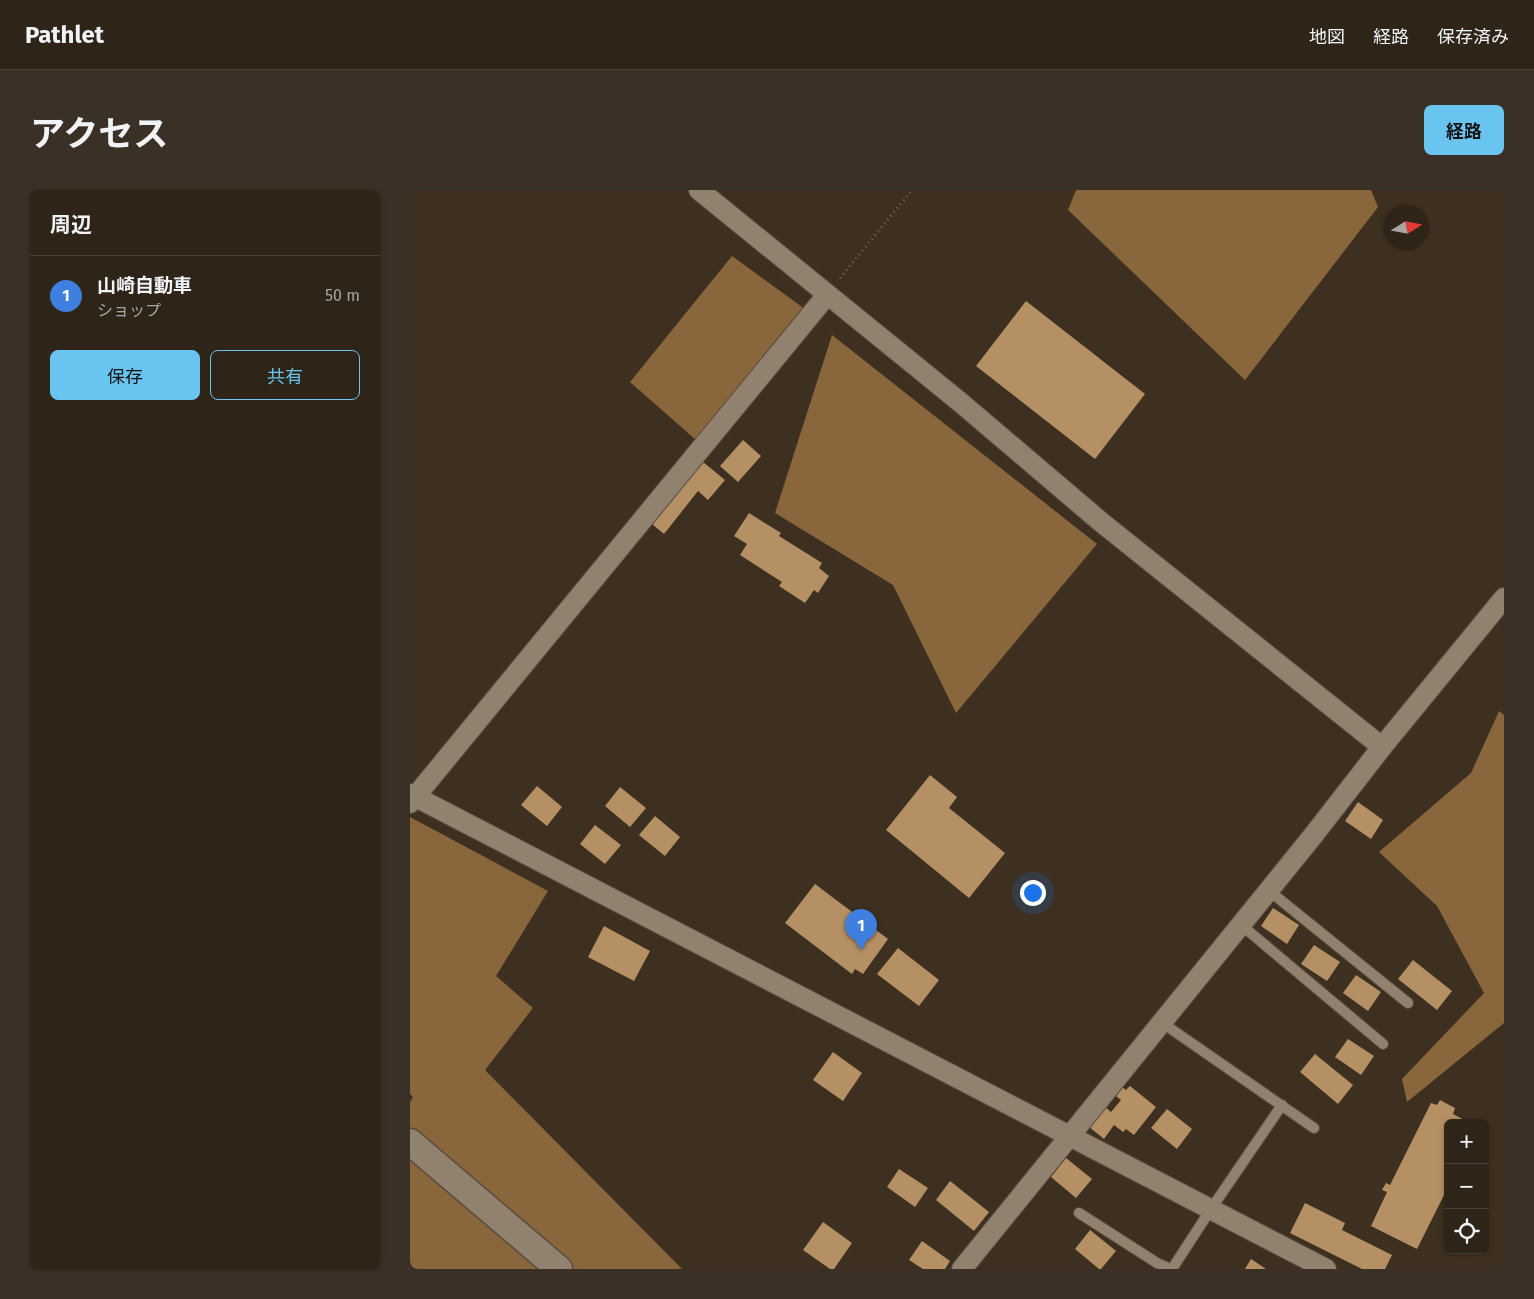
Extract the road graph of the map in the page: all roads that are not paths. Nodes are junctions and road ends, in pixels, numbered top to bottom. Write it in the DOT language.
graph roads {
  1 [pos="699,190"];
  2 [pos="826,295"];
  3 [pos="1504,598"];
  4 [pos="1382,747"];
  5 [pos="412,798"];
  6 [pos="1268,890"];
  7 [pos="1240,924"];
  8 [pos="1408,1003"];
  9 [pos="1161,1022"];
  10 [pos="1383,1044"];
  11 [pos="1282,1106"];
  12 [pos="1314,1128"];
  13 [pos="1070,1135"];
  14 [pos="410,1142"];
  15 [pos="1211,1209"];
  16 [pos="1080,1212"];
  17 [pos="560,1269"];
  18 [pos="962,1269"];
  19 [pos="1171,1269"];
  20 [pos="1326,1269"];
  1 -- 2 [label="street"];
  2 -- 4 [label="street"];
  2 -- 5 [label="street"];
  3 -- 4 [label="street"];
  4 -- 6 [label="street"];
  5 -- 13 [label="street"];
  6 -- 7 [label="street"];
  6 -- 8 [label="lane"];
  7 -- 9 [label="street"];
  7 -- 10 [label="lane"];
  9 -- 11 [label="lane"];
  9 -- 13 [label="street"];
  11 -- 12 [label="lane"];
  11 -- 15 [label="lane"];
  13 -- 15 [label="street"];
  13 -- 18 [label="street"];
  14 -- 17 [label="street"];
  15 -- 19 [label="lane"];
  15 -- 20 [label="street"];
  16 -- 19 [label="lane"];
}
